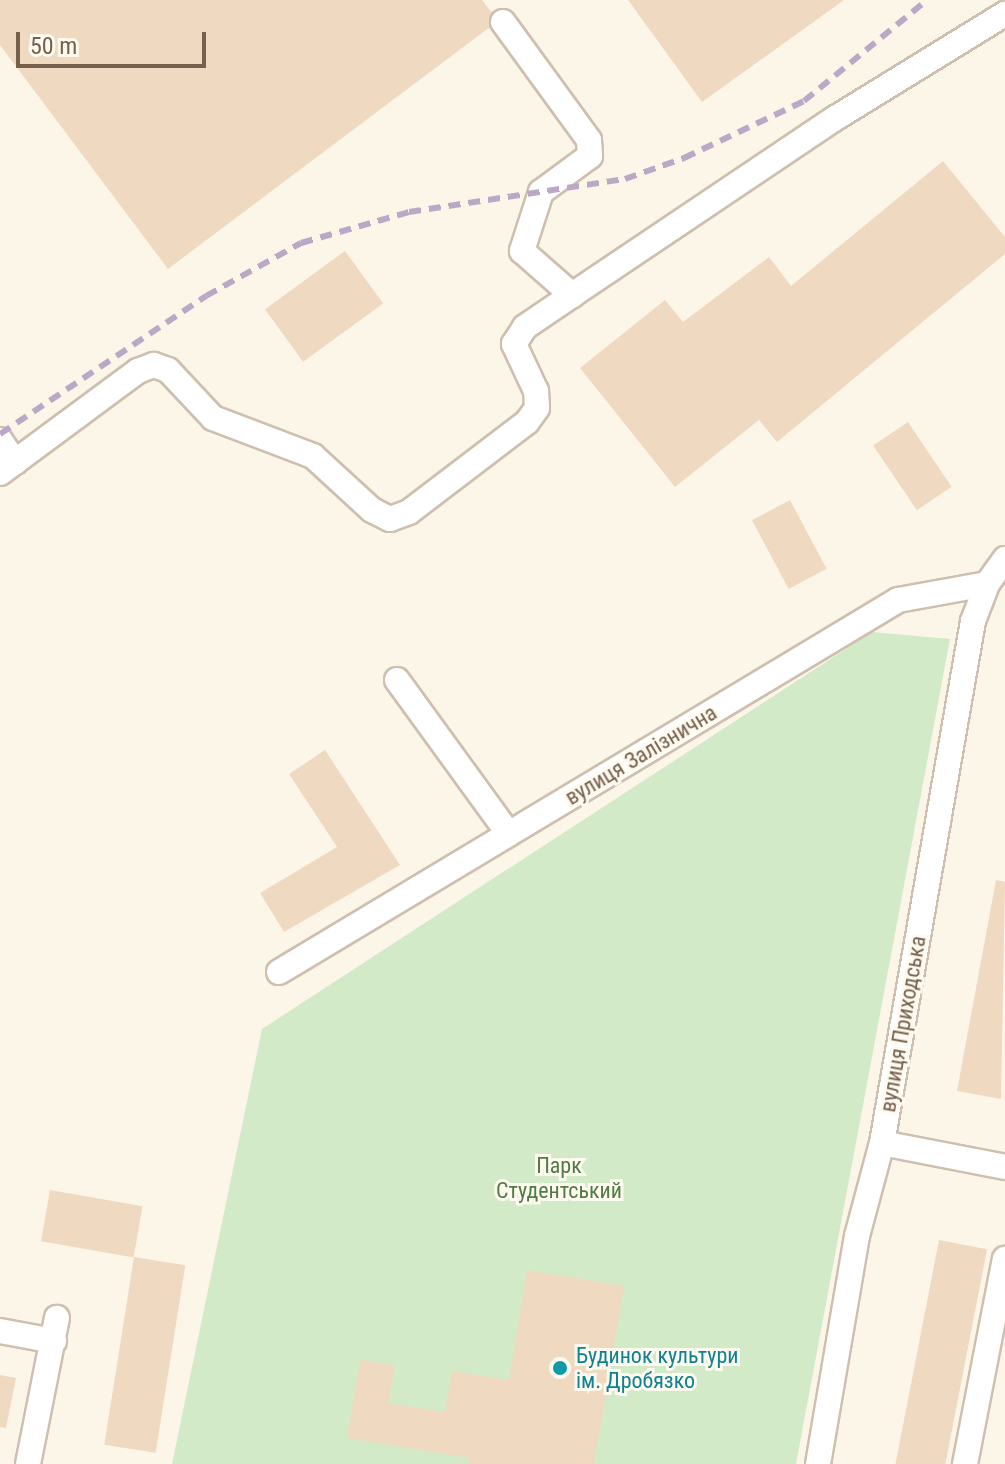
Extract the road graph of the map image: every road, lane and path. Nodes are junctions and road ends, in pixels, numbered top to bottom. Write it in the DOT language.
graph roads {
  1 [pos="1005,14"];
  2 [pos="503,22"];
  3 [pos="572,295"];
  4 [pos="0,440"];
  5 [pos="8,467"];
  6 [pos="1005,559"];
  7 [pos="987,584"];
  8 [pos="397,680"];
  9 [pos="509,834"];
  10 [pos="279,972"];
  11 [pos="882,1143"];
  12 [pos="1005,1167"];
  13 [pos="1005,1259"];
  14 [pos="0,1331"];
  15 [pos="998,1341"];
  16 [pos="28,1464"];
  17 [pos="818,1464"];
  18 [pos="965,1464"];
  1 -- 3 [label="street"];
  2 -- 3 [label="street"];
  3 -- 5 [label="street"];
  4 -- 5 [label="street"];
  6 -- 7 [label="street"];
  7 -- 9 [label="street, вулиця Залізнична"];
  7 -- 11 [label="street, вулиця Приходська"];
  8 -- 9 [label="street"];
  9 -- 10 [label="street, вулиця Залізнична"];
  11 -- 12 [label="street"];
  11 -- 17 [label="street, вулиця Приходська"];
  13 -- 15 [label="street"];
  14 -- 16 [label="street"];
  15 -- 18 [label="street"];
}
